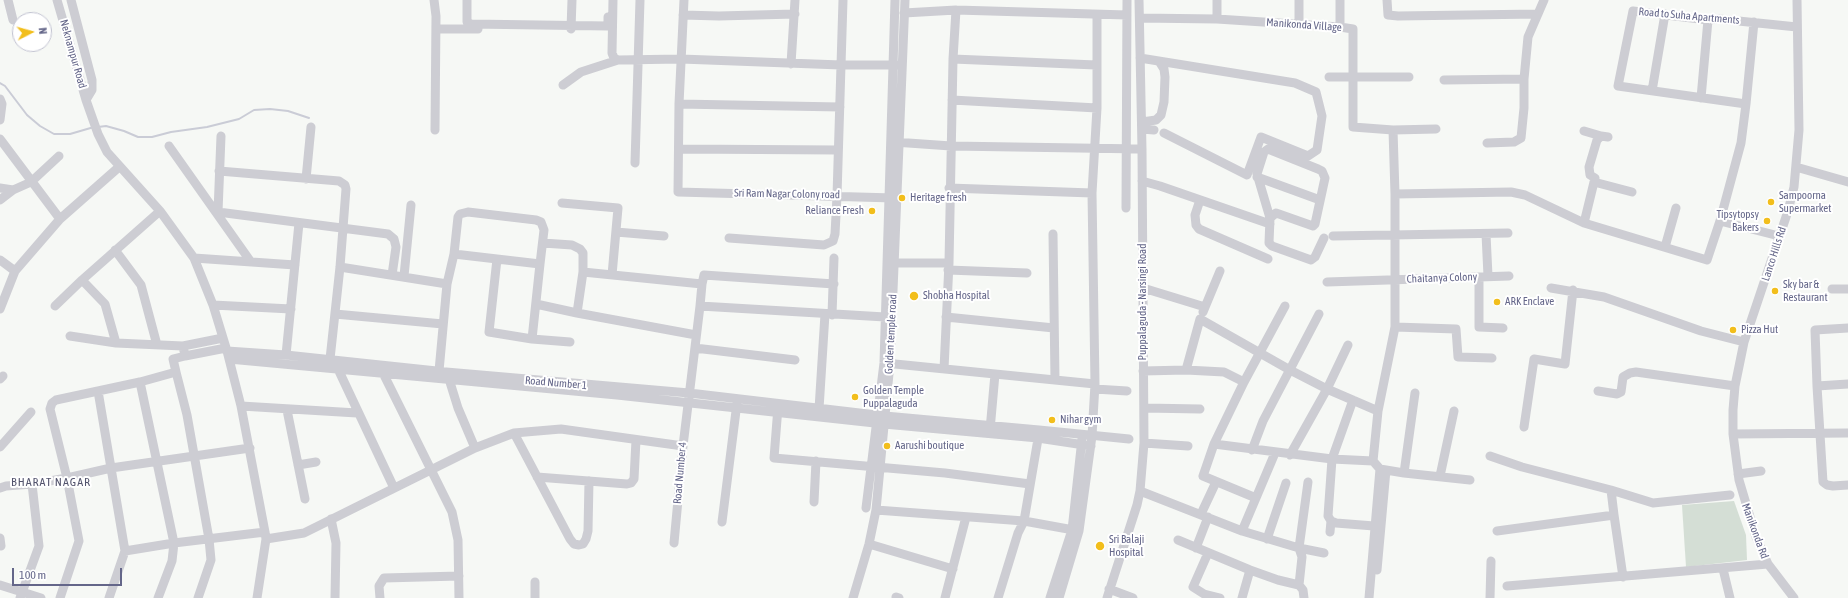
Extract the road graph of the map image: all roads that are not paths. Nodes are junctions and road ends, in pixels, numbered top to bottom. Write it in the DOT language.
graph roads {
  1 [pos="8,0"];
  2 [pos="57,0"];
  3 [pos="71,0"];
  4 [pos="434,0"];
  5 [pos="467,0"];
  6 [pos="572,0"];
  7 [pos="608,0"];
  8 [pos="613,0"];
  9 [pos="640,0"];
  10 [pos="684,0"];
  11 [pos="795,0"];
  12 [pos="843,0"];
  13 [pos="895,0"];
  14 [pos="904,0"];
  15 [pos="1127,0"];
  16 [pos="1140,0"];
  17 [pos="1217,0"];
  18 [pos="1299,0"];
  19 [pos="1340,0"];
  20 [pos="1387,0"];
  21 [pos="1544,0"];
  22 [pos="1797,0"];
  23 [pos="956,10"];
  24 [pos="904,13"];
  25 [pos="795,14"];
  26 [pos="1538,14"];
  27 [pos="1665,14"];
  28 [pos="684,15"];
  29 [pos="1097,15"];
  30 [pos="12,16"];
  31 [pos="1127,16"];
  32 [pos="1140,18"];
  33 [pos="1218,19"];
  34 [pos="1708,20"];
  35 [pos="1754,22"];
  36 [pos="1299,24"];
  37 [pos="534,27"];
  38 [pos="571,27"];
  39 [pos="1340,27"];
  40 [pos="1797,27"];
  41 [pos="609,28"];
  42 [pos="436,29"];
  43 [pos="1140,58"];
  44 [pos="681,59"];
  45 [pos="953,59"];
  46 [pos="618,60"];
  47 [pos="637,60"];
  48 [pos="1159,61"];
  49 [pos="791,64"];
  50 [pos="897,65"];
  51 [pos="1096,65"];
  52 [pos="841,66"];
  53 [pos="1329,77"];
  54 [pos="1353,77"];
  55 [pos="1409,77"];
  56 [pos="1444,80"];
  57 [pos="1524,80"];
  58 [pos="563,85"];
  59 [pos="1652,91"];
  60 [pos="1701,98"];
  61 [pos="0,99"];
  62 [pos="86,100"];
  63 [pos="952,100"];
  64 [pos="679,104"];
  65 [pos="1746,104"];
  66 [pos="840,107"];
  67 [pos="1097,108"];
  68 [pos="0,120"];
  69 [pos="1142,125"];
  70 [pos="311,127"];
  71 [pos="1436,129"];
  72 [pos="435,130"];
  73 [pos="1154,130"];
  74 [pos="1393,130"];
  75 [pos="1584,131"];
  76 [pos="1164,133"];
  77 [pos="221,136"];
  78 [pos="0,139"];
  79 [pos="890,142"];
  80 [pos="900,143"];
  81 [pos="1486,143"];
  82 [pos="169,146"];
  83 [pos="951,146"];
  84 [pos="678,149"];
  85 [pos="1093,149"];
  86 [pos="1126,149"];
  87 [pos="1142,149"];
  88 [pos="838,150"];
  89 [pos="59,156"];
  90 [pos="635,162"];
  91 [pos="119,167"];
  92 [pos="1796,167"];
  93 [pos="219,171"];
  94 [pos="1257,177"];
  95 [pos="306,179"];
  96 [pos="1142,181"];
  97 [pos="31,182"];
  98 [pos="1594,182"];
  99 [pos="1848,182"];
  100 [pos="0,188"];
  101 [pos="949,188"];
  102 [pos="13,190"];
  103 [pos="1632,192"];
  104 [pos="1092,193"];
  105 [pos="1395,194"];
  106 [pos="837,196"];
  107 [pos="892,198"];
  108 [pos="0,200"];
  109 [pos="1200,200"];
  110 [pos="1320,200"];
  111 [pos="562,203"];
  112 [pos="411,205"];
  113 [pos="1126,208"];
  114 [pos="1676,208"];
  115 [pos="160,211"];
  116 [pos="218,212"];
  117 [pos="60,219"];
  118 [pos="1270,221"];
  119 [pos="1720,221"];
  120 [pos="299,223"];
  121 [pos="1584,223"];
  122 [pos="343,228"];
  123 [pos="616,232"];
  124 [pos="1508,233"];
  125 [pos="1053,234"];
  126 [pos="1486,234"];
  127 [pos="664,236"];
  128 [pos="1333,236"];
  129 [pos="1396,236"];
  130 [pos="1779,236"];
  131 [pos="729,238"];
  132 [pos="1324,238"];
  133 [pos="543,243"];
  134 [pos="1665,247"];
  135 [pos="115,250"];
  136 [pos="454,254"];
  137 [pos="892,257"];
  138 [pos="194,258"];
  139 [pos="834,258"];
  140 [pos="1268,258"];
  141 [pos="497,259"];
  142 [pos="0,260"];
  143 [pos="251,262"];
  144 [pos="540,264"];
  145 [pos="295,265"];
  146 [pos="949,266"];
  147 [pos="340,267"];
  148 [pos="15,271"];
  149 [pos="583,272"];
  150 [pos="1220,272"];
  151 [pos="1027,273"];
  152 [pos="392,275"];
  153 [pos="612,275"];
  154 [pos="404,276"];
  155 [pos="1488,276"];
  156 [pos="1509,276"];
  157 [pos="1479,277"];
  158 [pos="1396,279"];
  159 [pos="82,280"];
  160 [pos="1327,282"];
  161 [pos="447,284"];
  162 [pos="702,284"];
  163 [pos="834,284"];
  164 [pos="1143,288"];
  165 [pos="1551,288"];
  166 [pos="1832,289"];
  167 [pos="1848,289"];
  168 [pos="1573,290"];
  169 [pos="536,304"];
  170 [pos="213,305"];
  171 [pos="55,306"];
  172 [pos="700,306"];
  173 [pos="1285,306"];
  174 [pos="1205,307"];
  175 [pos="0,309"];
  176 [pos="291,309"];
  177 [pos="577,313"];
  178 [pos="335,314"];
  179 [pos="828,314"];
  180 [pos="1319,314"];
  181 [pos="885,317"];
  182 [pos="946,317"];
  183 [pos="1200,319"];
  184 [pos="443,324"];
  185 [pos="1395,327"];
  186 [pos="1054,328"];
  187 [pos="1504,328"];
  188 [pos="1848,328"];
  189 [pos="696,335"];
  190 [pos="70,336"];
  191 [pos="223,338"];
  192 [pos="532,339"];
  193 [pos="116,342"];
  194 [pos="570,342"];
  195 [pos="1744,342"];
  196 [pos="1348,344"];
  197 [pos="157,345"];
  198 [pos="695,348"];
  199 [pos="184,351"];
  200 [pos="1260,352"];
  201 [pos="227,353"];
  202 [pos="286,354"];
  203 [pos="1492,358"];
  204 [pos="330,359"];
  205 [pos="795,360"];
  206 [pos="887,363"];
  207 [pos="338,369"];
  208 [pos="944,369"];
  209 [pos="1186,370"];
  210 [pos="1290,370"];
  211 [pos="439,371"];
  212 [pos="1143,371"];
  213 [pos="176,372"];
  214 [pos="383,374"];
  215 [pos="995,374"];
  216 [pos="449,379"];
  217 [pos="1056,380"];
  218 [pos="140,382"];
  219 [pos="1244,382"];
  220 [pos="1848,384"];
  221 [pos="1734,386"];
  222 [pos="1817,386"];
  223 [pos="1095,387"];
  224 [pos="1327,389"];
  225 [pos="1598,390"];
  226 [pos="98,391"];
  227 [pos="1127,391"];
  228 [pos="1414,393"];
  229 [pos="688,398"];
  230 [pos="1353,400"];
  231 [pos="737,403"];
  232 [pos="241,406"];
  233 [pos="778,408"];
  234 [pos="1145,408"];
  235 [pos="819,409"];
  236 [pos="1200,409"];
  237 [pos="286,410"];
  238 [pos="1378,411"];
  239 [pos="1454,411"];
  240 [pos="31,412"];
  241 [pos="357,413"];
  242 [pos="880,420"];
  243 [pos="1524,428"];
  244 [pos="990,429"];
  245 [pos="514,433"];
  246 [pos="1848,433"];
  247 [pos="1038,434"];
  248 [pos="1082,434"];
  249 [pos="1733,434"];
  250 [pos="1820,434"];
  251 [pos="1092,436"];
  252 [pos="1129,439"];
  253 [pos="636,440"];
  254 [pos="1144,443"];
  255 [pos="1214,444"];
  256 [pos="1086,445"];
  257 [pos="683,446"];
  258 [pos="1188,446"];
  259 [pos="0,447"];
  260 [pos="250,448"];
  261 [pos="476,448"];
  262 [pos="1252,450"];
  263 [pos="1274,453"];
  264 [pos="1290,455"];
  265 [pos="195,456"];
  266 [pos="1490,456"];
  267 [pos="1332,459"];
  268 [pos="157,461"];
  269 [pos="816,461"];
  270 [pos="1373,461"];
  271 [pos="316,462"];
  272 [pos="298,465"];
  273 [pos="875,467"];
  274 [pos="111,468"];
  275 [pos="1383,469"];
  276 [pos="431,470"];
  277 [pos="1761,471"];
  278 [pos="1404,473"];
  279 [pos="1440,476"];
  280 [pos="537,477"];
  281 [pos="1739,477"];
  282 [pos="67,478"];
  283 [pos="1470,480"];
  284 [pos="589,481"];
  285 [pos="1216,482"];
  286 [pos="1308,482"];
  287 [pos="1286,483"];
  288 [pos="32,484"];
  289 [pos="1030,484"];
  290 [pos="1848,485"];
  291 [pos="0,488"];
  292 [pos="394,488"];
  293 [pos="1611,490"];
  294 [pos="1140,491"];
  295 [pos="1730,496"];
  296 [pos="1256,498"];
  297 [pos="305,499"];
  298 [pos="814,502"];
  299 [pos="866,508"];
  300 [pos="876,510"];
  301 [pos="1614,515"];
  302 [pos="1205,516"];
  303 [pos="966,517"];
  304 [pos="331,519"];
  305 [pos="1331,521"];
  306 [pos="722,522"];
  307 [pos="1024,522"];
  308 [pos="1374,526"];
  309 [pos="1075,530"];
  310 [pos="1242,531"];
  311 [pos="1497,531"];
  312 [pos="1330,532"];
  313 [pos="266,536"];
  314 [pos="208,539"];
  315 [pos="1266,539"];
  316 [pos="1178,540"];
  317 [pos="174,543"];
  318 [pos="674,543"];
  319 [pos="869,544"];
  320 [pos="1196,548"];
  321 [pos="1299,548"];
  322 [pos="125,551"];
  323 [pos="1208,553"];
  324 [pos="1324,553"];
  325 [pos="1491,561"];
  326 [pos="1766,561"];
  327 [pos="953,569"];
  328 [pos="1723,569"];
  329 [pos="1250,570"];
  330 [pos="459,576"];
  331 [pos="1623,577"];
  332 [pos="535,582"];
  333 [pos="0,585"];
  334 [pos="1299,585"];
  335 [pos="1507,586"];
  336 [pos="1108,594"];
  337 [pos="21,595"];
  338 [pos="1203,596"];
  339 [pos="41,598"];
  340 [pos="60,598"];
  341 [pos="109,598"];
  342 [pos="158,598"];
  343 [pos="198,598"];
  344 [pos="257,598"];
  345 [pos="335,598"];
  346 [pos="380,598"];
  347 [pos="460,598"];
  348 [pos="535,598"];
  349 [pos="853,598"];
  350 [pos="945,598"];
  351 [pos="998,598"];
  352 [pos="1050,598"];
  353 [pos="1059,598"];
  354 [pos="1134,598"];
  355 [pos="1220,598"];
  356 [pos="1242,598"];
  357 [pos="1304,598"];
  358 [pos="1369,598"];
  359 [pos="1374,598"];
  360 [pos="1490,598"];
  361 [pos="1730,598"];
  362 [pos="1794,598"];
  1 -- 30 [label="street"];
  2 -- 62 [label="street, Neknampur Road"];
  3 -- 62 [label="street, Neknampur Road"];
  4 -- 42 [label="street"];
  5 -- 37 [label="street"];
  6 -- 38 [label="street"];
  7 -- 41 [label="street"];
  8 -- 41 [label="street"];
  9 -- 47 [label="street"];
  10 -- 28 [label="street"];
  11 -- 25 [label="street"];
  12 -- 52 [label="street"];
  13 -- 50 [label="street, Golden temple road"];
  14 -- 24 [label="street, Golden temple road"];
  15 -- 31 [label="street"];
  16 -- 32 [label="street, Puppalaguda - Narsingi Road"];
  17 -- 33 [label="street"];
  18 -- 36 [label="street"];
  19 -- 39 [label="street"];
  20 -- 26 [label="street"];
  21 -- 26 [label="street"];
  22 -- 40 [label="street, Lanco Hills Rd"];
  23 -- 24 [label="street"];
  23 -- 29 [label="street"];
  23 -- 45 [label="street"];
  24 -- 50 [label="street, Golden temple road"];
  25 -- 28 [label="street"];
  25 -- 49 [label="street"];
  26 -- 57 [label="street"];
  27 -- 34 [label="street, Road to Suha Apartments"];
  27 -- 59 [label="street"];
  27 -- 59 [label="street, Road to Suha Apartments"];
  28 -- 44 [label="street"];
  29 -- 31 [label="street"];
  29 -- 51 [label="street"];
  31 -- 86 [label="street"];
  32 -- 33 [label="street, Manikonda Village"];
  32 -- 43 [label="street, Puppalaguda - Narsingi Road"];
  33 -- 36 [label="street, Manikonda Village"];
  34 -- 35 [label="street, Road to Suha Apartments"];
  34 -- 60 [label="street"];
  35 -- 40 [label="street, Road to Suha Apartments"];
  35 -- 65 [label="street"];
  36 -- 39 [label="street, Manikonda Village"];
  37 -- 38 [label="street"];
  37 -- 42 [label="street"];
  38 -- 41 [label="street"];
  39 -- 54 [label="street, Manikonda Village"];
  40 -- 92 [label="street, Lanco Hills Rd"];
  41 -- 46 [label="street"];
  42 -- 72 [label="street"];
  43 -- 48 [label="street"];
  43 -- 69 [label="street, Puppalaguda - Narsingi Road"];
  44 -- 47 [label="street"];
  44 -- 49 [label="street"];
  44 -- 64 [label="street"];
  45 -- 51 [label="street"];
  45 -- 63 [label="street"];
  46 -- 47 [label="street"];
  46 -- 58 [label="street"];
  47 -- 90 [label="street"];
  48 -- 69 [label="street"];
  48 -- 76 [label="street"];
  49 -- 52 [label="street"];
  50 -- 52 [label="street"];
  50 -- 79 [label="street, Golden temple road"];
  50 -- 80 [label="street, Golden temple road"];
  51 -- 67 [label="street"];
  52 -- 66 [label="street"];
  53 -- 54 [label="street"];
  54 -- 55 [label="street"];
  54 -- 74 [label="street, Manikonda Village"];
  56 -- 57 [label="street"];
  57 -- 81 [label="street"];
  59 -- 60 [label="street"];
  60 -- 65 [label="street"];
  61 -- 68 [label="street"];
  62 -- 91 [label="street"];
  63 -- 67 [label="street"];
  63 -- 83 [label="street"];
  64 -- 66 [label="street"];
  64 -- 84 [label="street"];
  65 -- 119 [label="street"];
  66 -- 88 [label="street"];
  67 -- 85 [label="street"];
  69 -- 73 [label="street"];
  69 -- 87 [label="street, Puppalaguda - Narsingi Road"];
  70 -- 95 [label="street"];
  71 -- 74 [label="street"];
  74 -- 105 [label="street"];
  75 -- 98 [label="street"];
  77 -- 93 [label="street"];
  78 -- 97 [label="street"];
  79 -- 80 [label="street"];
  79 -- 107 [label="street, Golden temple road"];
  80 -- 83 [label="street"];
  80 -- 107 [label="street, Golden temple road"];
  82 -- 116 [label="street"];
  83 -- 85 [label="street"];
  83 -- 101 [label="street"];
  84 -- 88 [label="street"];
  84 -- 106 [label="street, Sri Ram Nagar Colony road"];
  85 -- 86 [label="street"];
  85 -- 104 [label="street"];
  86 -- 87 [label="street"];
  86 -- 113 [label="street"];
  87 -- 96 [label="street, Puppalaguda - Narsingi Road"];
  88 -- 106 [label="street"];
  89 -- 97 [label="street"];
  91 -- 115 [label="street"];
  91 -- 117 [label="street"];
  92 -- 99 [label="street"];
  92 -- 130 [label="street, Lanco Hills Rd"];
  93 -- 95 [label="street"];
  93 -- 116 [label="street"];
  94 -- 110 [label="street"];
  94 -- 110 [label="street"];
  94 -- 118 [label="street"];
  95 -- 122 [label="street"];
  96 -- 109 [label="street"];
  96 -- 164 [label="street, Puppalaguda - Narsingi Road"];
  97 -- 102 [label="street"];
  97 -- 117 [label="street"];
  98 -- 103 [label="street"];
  98 -- 121 [label="street"];
  100 -- 102 [label="street"];
  101 -- 104 [label="street"];
  101 -- 146 [label="street"];
  102 -- 108 [label="street"];
  104 -- 223 [label="street"];
  105 -- 121 [label="street"];
  105 -- 129 [label="street"];
  106 -- 107 [label="street, Sri Ram Nagar Colony road"];
  106 -- 131 [label="street"];
  107 -- 137 [label="street, Golden temple road"];
  109 -- 118 [label="street"];
  109 -- 140 [label="street"];
  110 -- 118 [label="street"];
  111 -- 123 [label="street"];
  112 -- 154 [label="street"];
  114 -- 134 [label="street"];
  115 -- 135 [label="street"];
  115 -- 138 [label="street"];
  116 -- 120 [label="street"];
  116 -- 143 [label="street"];
  117 -- 148 [label="street"];
  118 -- 132 [label="street"];
  119 -- 130 [label="street"];
  119 -- 134 [label="street"];
  120 -- 122 [label="street"];
  120 -- 145 [label="street"];
  121 -- 134 [label="street"];
  122 -- 147 [label="street"];
  122 -- 152 [label="street"];
  123 -- 127 [label="street"];
  123 -- 153 [label="street"];
  124 -- 126 [label="street"];
  125 -- 186 [label="street"];
  126 -- 129 [label="street"];
  126 -- 155 [label="street"];
  128 -- 129 [label="street"];
  129 -- 158 [label="street"];
  130 -- 195 [label="street, Lanco Hills Rd"];
  133 -- 136 [label="street"];
  133 -- 144 [label="street"];
  133 -- 149 [label="street"];
  135 -- 159 [label="street"];
  135 -- 197 [label="street"];
  136 -- 141 [label="street"];
  136 -- 161 [label="street"];
  137 -- 146 [label="street"];
  137 -- 181 [label="street, Golden temple road"];
  137 -- 206 [label="street, Golden temple road"];
  138 -- 143 [label="street"];
  138 -- 170 [label="street"];
  139 -- 163 [label="street"];
  141 -- 144 [label="street"];
  141 -- 192 [label="street"];
  142 -- 148 [label="street"];
  143 -- 145 [label="street"];
  144 -- 169 [label="street"];
  145 -- 176 [label="street"];
  146 -- 151 [label="street"];
  146 -- 182 [label="street"];
  147 -- 152 [label="street"];
  147 -- 178 [label="street"];
  148 -- 175 [label="street"];
  149 -- 153 [label="street"];
  149 -- 177 [label="street"];
  150 -- 174 [label="street"];
  152 -- 154 [label="street"];
  153 -- 162 [label="street"];
  154 -- 161 [label="street"];
  155 -- 156 [label="street, Chaitanya Colony"];
  155 -- 157 [label="street, Chaitanya Colony"];
  157 -- 158 [label="street, Chaitanya Colony"];
  157 -- 187 [label="street"];
  158 -- 160 [label="street, Chaitanya Colony"];
  158 -- 185 [label="street"];
  159 -- 171 [label="street"];
  159 -- 193 [label="street"];
  161 -- 184 [label="street"];
  162 -- 163 [label="street"];
  162 -- 172 [label="street, Road Number 4"];
  163 -- 179 [label="street"];
  164 -- 174 [label="street"];
  164 -- 212 [label="street, Puppalaguda - Narsingi Road"];
  165 -- 168 [label="street"];
  166 -- 167 [label="street"];
  168 -- 195 [label="street"];
  168 -- 243 [label="street"];
  169 -- 177 [label="street"];
  169 -- 192 [label="street"];
  170 -- 176 [label="street"];
  170 -- 191 [label="street"];
  172 -- 179 [label="street"];
  172 -- 189 [label="street, Road Number 4"];
  173 -- 200 [label="street"];
  174 -- 183 [label="street"];
  176 -- 202 [label="street"];
  177 -- 189 [label="street"];
  178 -- 184 [label="street"];
  178 -- 204 [label="street"];
  179 -- 181 [label="street"];
  179 -- 235 [label="street"];
  180 -- 210 [label="street"];
  181 -- 206 [label="street, Golden temple road"];
  182 -- 186 [label="street"];
  182 -- 208 [label="street"];
  183 -- 200 [label="street"];
  183 -- 209 [label="street"];
  184 -- 211 [label="street"];
  185 -- 203 [label="street"];
  185 -- 238 [label="street"];
  186 -- 217 [label="street"];
  188 -- 222 [label="street"];
  189 -- 198 [label="street, Road Number 4"];
  190 -- 193 [label="street"];
  191 -- 199 [label="street"];
  191 -- 201 [label="street"];
  192 -- 194 [label="street"];
  193 -- 197 [label="street"];
  195 -- 221 [label="street, Lanco Hills Rd"];
  196 -- 224 [label="street"];
  197 -- 199 [label="street"];
  198 -- 205 [label="street"];
  198 -- 229 [label="street, Road Number 4"];
  199 -- 201 [label="street"];
  199 -- 213 [label="street"];
  200 -- 210 [label="street"];
  200 -- 219 [label="street"];
  201 -- 202 [label="street, Road Number 1"];
  201 -- 207 [label="street, Road Number 1"];
  201 -- 232 [label="street"];
  202 -- 204 [label="street, Road Number 1"];
  204 -- 211 [label="street, Road Number 1"];
  206 -- 208 [label="street"];
  206 -- 242 [label="street, Golden temple road"];
  207 -- 214 [label="street, Road Number 1"];
  207 -- 241 [label="street"];
  208 -- 215 [label="street"];
  209 -- 212 [label="street"];
  209 -- 219 [label="street"];
  210 -- 224 [label="street"];
  210 -- 262 [label="street"];
  211 -- 229 [label="street, Road Number 1"];
  212 -- 234 [label="street, Puppalaguda - Narsingi Road"];
  213 -- 218 [label="street"];
  213 -- 265 [label="street"];
  214 -- 216 [label="street, Road Number 1"];
  214 -- 276 [label="street"];
  215 -- 217 [label="street"];
  215 -- 244 [label="street"];
  216 -- 229 [label="street, Road Number 1"];
  216 -- 261 [label="street"];
  217 -- 223 [label="street"];
  218 -- 226 [label="street"];
  218 -- 268 [label="street"];
  219 -- 255 [label="street"];
  220 -- 222 [label="street"];
  221 -- 225 [label="street"];
  221 -- 249 [label="street, Lanco Hills Rd"];
  222 -- 250 [label="street"];
  223 -- 227 [label="street"];
  223 -- 251 [label="street"];
  224 -- 230 [label="street"];
  224 -- 264 [label="street"];
  226 -- 274 [label="street"];
  226 -- 282 [label="street"];
  228 -- 278 [label="street"];
  229 -- 231 [label="street, Road Number 1"];
  229 -- 257 [label="street, Road Number 4"];
  230 -- 238 [label="street"];
  230 -- 267 [label="street"];
  231 -- 233 [label="street, Road Number 1"];
  231 -- 306 [label="street"];
  232 -- 237 [label="street"];
  232 -- 260 [label="street"];
  233 -- 235 [label="street, Road Number 1"];
  233 -- 242 [label="street, Road Number 1"];
  233 -- 269 [label="street"];
  234 -- 236 [label="street"];
  234 -- 254 [label="street, Puppalaguda - Narsingi Road"];
  235 -- 242 [label="street, Road Number 1"];
  237 -- 241 [label="street"];
  237 -- 272 [label="street"];
  238 -- 270 [label="street"];
  239 -- 279 [label="street"];
  240 -- 259 [label="street"];
  241 -- 292 [label="street"];
  242 -- 244 [label="street"];
  242 -- 273 [label="street, Golden temple road"];
  244 -- 247 [label="street"];
  245 -- 253 [label="street"];
  245 -- 261 [label="street"];
  245 -- 280 [label="street"];
  246 -- 250 [label="street"];
  247 -- 248 [label="street"];
  247 -- 256 [label="street"];
  247 -- 289 [label="street"];
  248 -- 251 [label="street"];
  248 -- 256 [label="street"];
  249 -- 250 [label="street"];
  249 -- 281 [label="street, Lanco Hills Rd"];
  250 -- 290 [label="street"];
  251 -- 252 [label="street"];
  251 -- 256 [label="street"];
  253 -- 257 [label="street"];
  253 -- 284 [label="street"];
  254 -- 258 [label="street"];
  254 -- 294 [label="street, Puppalaguda - Narsingi Road"];
  255 -- 262 [label="street"];
  255 -- 285 [label="street"];
  256 -- 309 [label="street"];
  257 -- 318 [label="street, Road Number 4"];
  260 -- 265 [label="street"];
  260 -- 313 [label="street"];
  261 -- 276 [label="street"];
  262 -- 263 [label="street"];
  263 -- 264 [label="street"];
  263 -- 296 [label="street"];
  264 -- 267 [label="street"];
  265 -- 268 [label="street"];
  265 -- 314 [label="street"];
  266 -- 293 [label="street"];
  267 -- 270 [label="street"];
  267 -- 305 [label="street"];
  268 -- 274 [label="street"];
  268 -- 317 [label="street"];
  269 -- 273 [label="street"];
  269 -- 298 [label="street"];
  270 -- 275 [label="street"];
  271 -- 272 [label="street"];
  272 -- 297 [label="street"];
  273 -- 289 [label="street"];
  273 -- 299 [label="street, Golden temple road"];
  273 -- 300 [label="street, Golden temple road"];
  274 -- 282 [label="street"];
  274 -- 322 [label="street"];
  275 -- 278 [label="street"];
  275 -- 308 [label="street"];
  275 -- 359 [label="street"];
  276 -- 292 [label="street"];
  276 -- 330 [label="street"];
  277 -- 281 [label="street"];
  278 -- 279 [label="street"];
  279 -- 283 [label="street"];
  280 -- 284 [label="street"];
  280 -- 284 [label="street"];
  281 -- 326 [label="street, Manikonda Rd"];
  282 -- 288 [label="street"];
  282 -- 340 [label="street"];
  285 -- 296 [label="street"];
  285 -- 302 [label="street"];
  286 -- 321 [label="street"];
  287 -- 315 [label="street"];
  288 -- 291 [label="street"];
  288 -- 337 [label="street"];
  289 -- 307 [label="street"];
  292 -- 304 [label="street"];
  293 -- 295 [label="street"];
  293 -- 301 [label="street"];
  294 -- 302 [label="street"];
  294 -- 336 [label="street, Puppalaguda - Narsingi Road"];
  296 -- 310 [label="street"];
  300 -- 303 [label="street"];
  300 -- 319 [label="street, Golden temple road"];
  301 -- 311 [label="street"];
  301 -- 331 [label="street"];
  302 -- 310 [label="street"];
  302 -- 320 [label="street"];
  303 -- 307 [label="street"];
  303 -- 327 [label="street"];
  304 -- 313 [label="street"];
  304 -- 345 [label="street"];
  305 -- 308 [label="street"];
  305 -- 312 [label="street"];
  307 -- 309 [label="street"];
  307 -- 351 [label="street"];
  308 -- 358 [label="street"];
  309 -- 352 [label="street"];
  309 -- 353 [label="street"];
  310 -- 315 [label="street"];
  313 -- 314 [label="street"];
  313 -- 344 [label="street"];
  314 -- 317 [label="street"];
  314 -- 343 [label="street"];
  315 -- 321 [label="street"];
  316 -- 320 [label="street"];
  317 -- 322 [label="street"];
  317 -- 342 [label="street"];
  319 -- 327 [label="street"];
  319 -- 349 [label="street, Golden temple road"];
  320 -- 323 [label="street"];
  321 -- 324 [label="street"];
  321 -- 334 [label="street"];
  322 -- 341 [label="street"];
  323 -- 329 [label="street"];
  323 -- 338 [label="street"];
  325 -- 360 [label="street"];
  326 -- 328 [label="street"];
  326 -- 362 [label="street, Manikonda Rd"];
  327 -- 350 [label="street"];
  328 -- 331 [label="street"];
  328 -- 361 [label="street"];
  329 -- 334 [label="street"];
  329 -- 356 [label="street"];
  330 -- 346 [label="street"];
  330 -- 347 [label="street"];
  331 -- 335 [label="street"];
  332 -- 348 [label="street"];
  333 -- 337 [label="street"];
  334 -- 357 [label="street"];
  336 -- 354 [label="street"];
  337 -- 339 [label="street"];
  338 -- 355 [label="street"];
}
